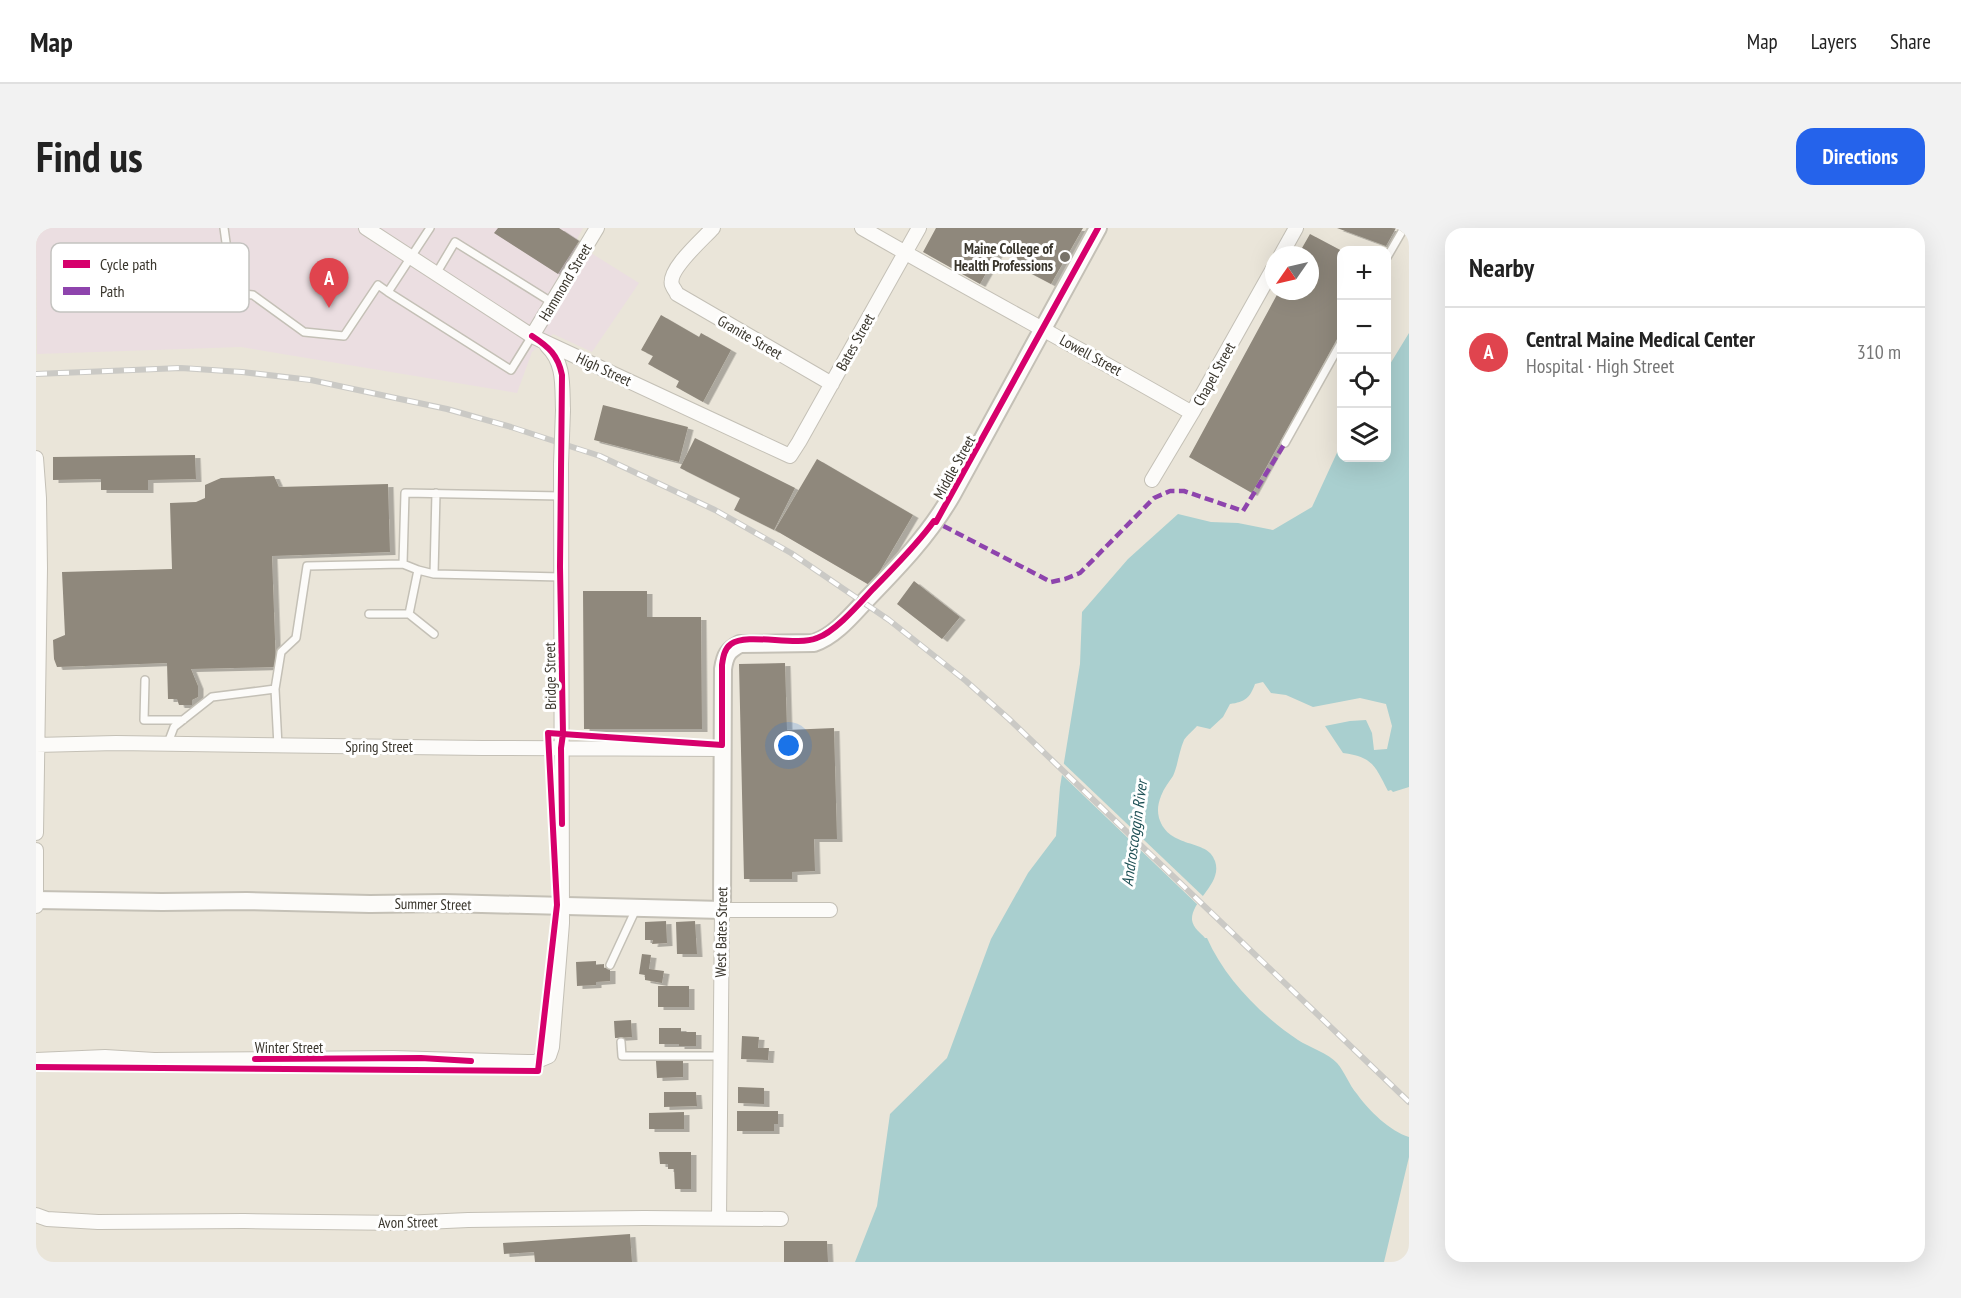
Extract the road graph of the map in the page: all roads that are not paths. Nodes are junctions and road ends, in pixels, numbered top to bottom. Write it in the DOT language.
graph roads {
  1 [pos="224,228"];
  2 [pos="430,228"];
  3 [pos="597,228"];
  4 [pos="713,228"];
  5 [pos="862,228"];
  6 [pos="919,228"];
  7 [pos="1098,228"];
  8 [pos="1296,228"];
  9 [pos="1404,228"];
  10 [pos="373,230"];
  11 [pos="226,243"];
  12 [pos="1286,246"];
  13 [pos="1391,250"];
  14 [pos="905,252"];
  15 [pos="411,257"];
  16 [pos="436,274"];
  17 [pos="1265,283"];
  18 [pos="388,292"];
  19 [pos="249,295"];
  20 [pos="553,303"];
  21 [pos="1043,328"];
  22 [pos="532,336"];
  23 [pos="1337,348"];
  24 [pos="832,384"];
  25 [pos="1192,413"];
  26 [pos="1285,443"];
  27 [pos="790,456"];
  28 [pos="36,458"];
  29 [pos="1152,480"];
  30 [pos="436,494"];
  31 [pos="561,496"];
  32 [pos="403,564"];
  33 [pos="418,570"];
  34 [pos="434,574"];
  35 [pos="561,577"];
  36 [pos="369,614"];
  37 [pos="410,614"];
  38 [pos="434,634"];
  39 [pos="730,649"];
  40 [pos="146,680"];
  41 [pos="275,689"];
  42 [pos="183,720"];
  43 [pos="167,744"];
  44 [pos="37,745"];
  45 [pos="278,746"];
  46 [pos="561,748"];
  47 [pos="723,749"];
  48 [pos="36,833"];
  49 [pos="36,850"];
  50 [pos="36,900"];
  51 [pos="36,906"];
  52 [pos="562,906"];
  53 [pos="636,909"];
  54 [pos="722,910"];
  55 [pos="830,910"];
  56 [pos="610,965"];
  57 [pos="621,1042"];
  58 [pos="720,1056"];
  59 [pos="542,1059"];
  60 [pos="36,1060"];
  61 [pos="37,1213"];
  62 [pos="719,1218"];
  63 [pos="781,1220"];
  1 -- 11 [label="lane"];
  2 -- 15 [label="lane"];
  3 -- 20 [label="street, Hammond Street"];
  4 -- 24 [label="street, Granite Street"];
  5 -- 14 [label="street, Lowell Street"];
  6 -- 14 [label="street, Bates Street"];
  7 -- 21 [label="street, Middle Street"];
  8 -- 12 [label="street"];
  9 -- 13 [label="lane"];
  10 -- 15 [label="street, High Street"];
  14 -- 21 [label="street, Lowell Street"];
  14 -- 24 [label="street, Bates Street"];
  15 -- 16 [label="street, High Street"];
  15 -- 18 [label="lane"];
  16 -- 20 [label="lane"];
  16 -- 22 [label="street, High Street"];
  17 -- 25 [label="street, Chapel Street"];
  18 -- 19 [label="lane"];
  18 -- 22 [label="lane"];
  20 -- 22 [label="street, Hammond Street"];
  21 -- 25 [label="street, Lowell Street"];
  21 -- 39 [label="street, Middle Street"];
  22 -- 27 [label="street, High Street"];
  22 -- 31 [label="street, Bridge Street, bridge"];
  23 -- 26 [label="lane"];
  24 -- 27 [label="street, Bates Street"];
  25 -- 29 [label="street, Chapel Street"];
  28 -- 44 [label="street"];
  30 -- 31 [label="lane"];
  30 -- 32 [label="lane"];
  30 -- 34 [label="lane"];
  31 -- 35 [label="street, Bridge Street"];
  32 -- 33 [label="lane"];
  32 -- 41 [label="lane"];
  33 -- 34 [label="lane"];
  33 -- 37 [label="lane"];
  34 -- 35 [label="lane"];
  35 -- 46 [label="street, Bridge Street"];
  36 -- 37 [label="lane"];
  37 -- 38 [label="lane"];
  39 -- 47 [label="street, West Bates Street"];
  40 -- 42 [label="lane"];
  41 -- 42 [label="lane"];
  41 -- 45 [label="lane"];
  42 -- 43 [label="lane"];
  43 -- 44 [label="street, Spring Street"];
  43 -- 45 [label="street, Spring Street"];
  44 -- 48 [label="street"];
  45 -- 46 [label="street, Spring Street"];
  46 -- 47 [label="street, Spring Street"];
  46 -- 52 [label="street, Bridge Street"];
  47 -- 54 [label="street, West Bates Street"];
  49 -- 50 [label="street"];
  50 -- 51 [label="street"];
  50 -- 52 [label="street, Summer Street"];
  52 -- 53 [label="street, Summer Street"];
  52 -- 59 [label="street, Bridge Street"];
  53 -- 54 [label="street, Summer Street"];
  53 -- 56 [label="lane"];
  54 -- 55 [label="street, Summer Street"];
  54 -- 58 [label="street, West Bates Street"];
  57 -- 58 [label="lane"];
  58 -- 62 [label="street, West Bates Street"];
  59 -- 60 [label="street, Winter Street"];
  61 -- 62 [label="street, Avon Street"];
  62 -- 63 [label="street, Avon Street"];
}
